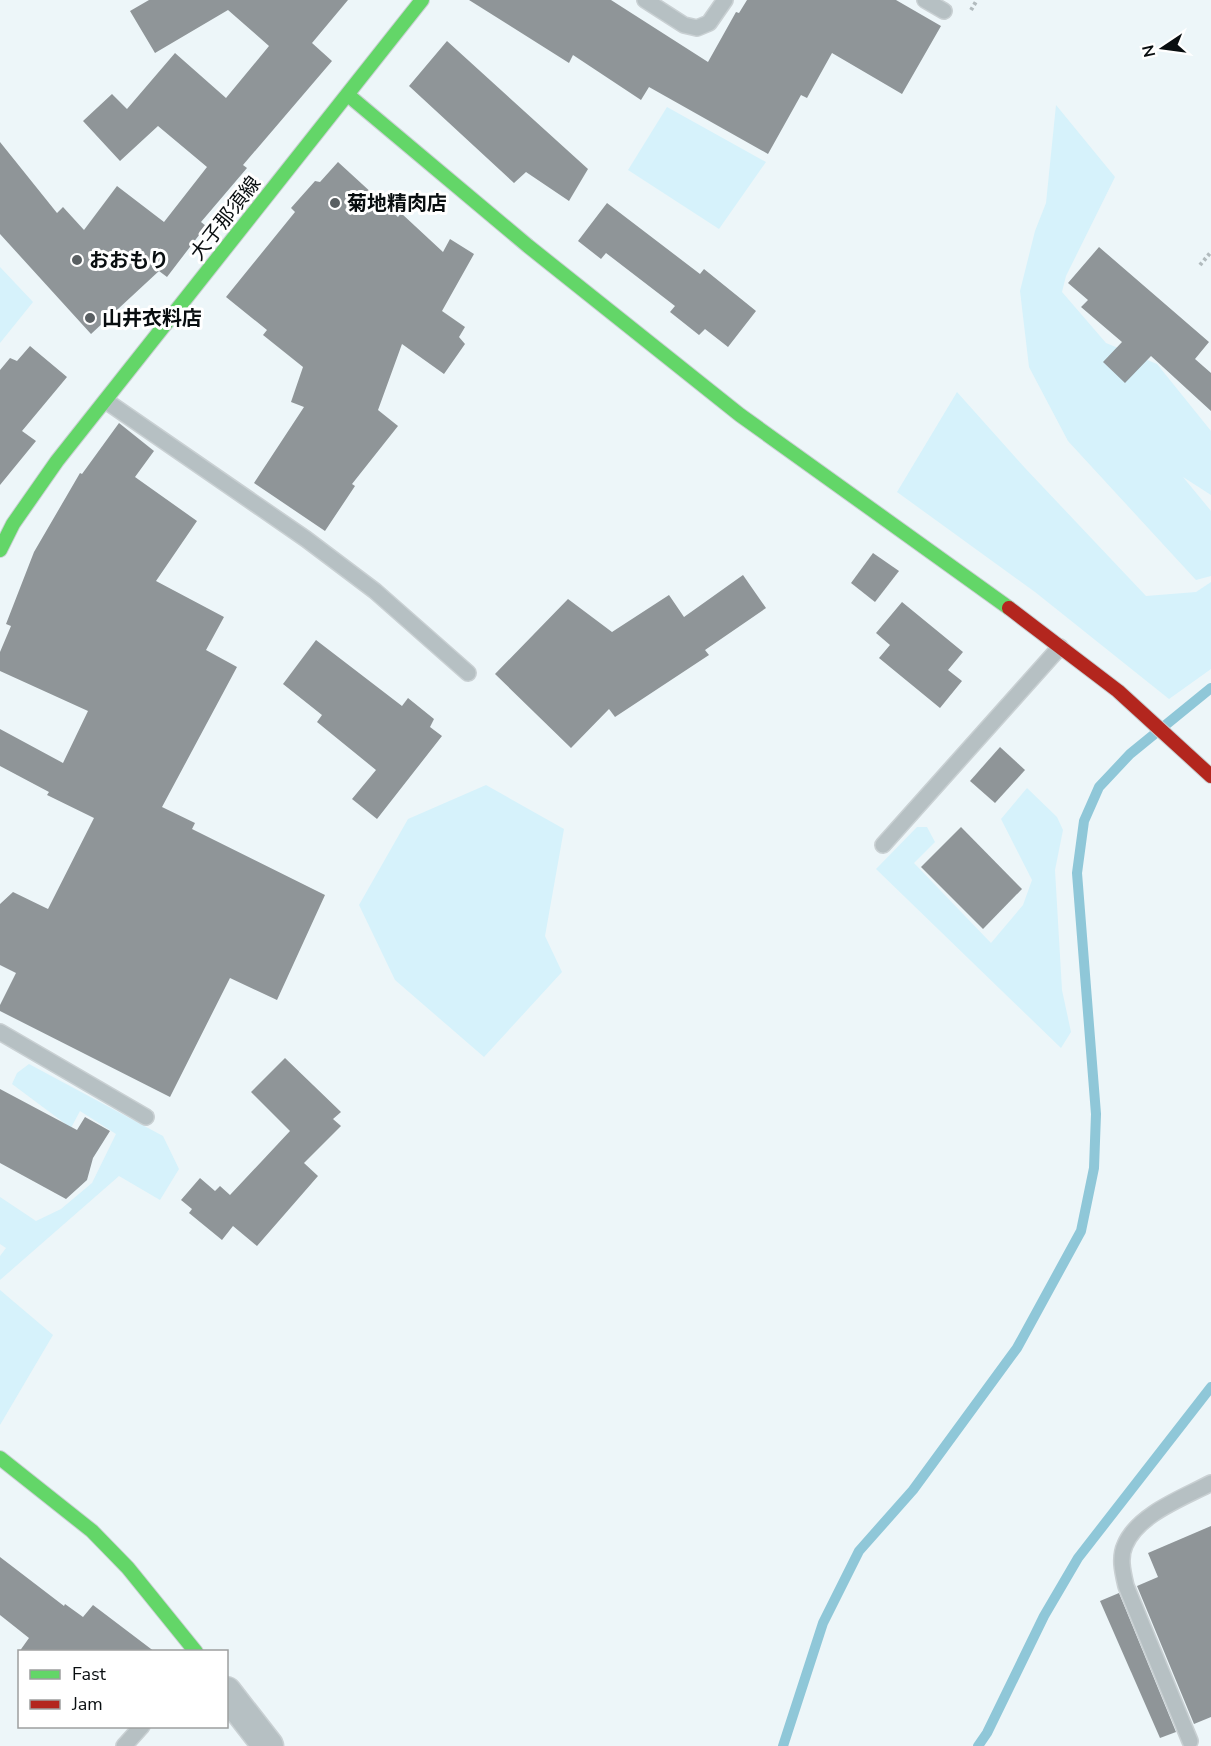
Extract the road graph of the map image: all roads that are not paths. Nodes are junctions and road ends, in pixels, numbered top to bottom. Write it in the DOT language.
graph roads {
  1 [pos="422,0"];
  2 [pos="645,0"];
  3 [pos="725,0"];
  4 [pos="925,0"];
  5 [pos="944,11"];
  6 [pos="348,95"];
  7 [pos="105,401"];
  8 [pos="0,550"];
  9 [pos="1060,647"];
  10 [pos="468,673"];
  11 [pos="1211,776"];
  12 [pos="883,844"];
  13 [pos="0,1032"];
  14 [pos="146,1117"];
  15 [pos="0,1458"];
  16 [pos="1211,1483"];
  17 [pos="193,1650"];
  18 [pos="228,1695"];
  19 [pos="140,1728"];
  20 [pos="1190,1741"];
  21 [pos="124,1746"];
  22 [pos="268,1746"];
  1 -- 6 [label="street, 大子那須線"];
  2 -- 3 [label="lane"];
  4 -- 5 [label="lane"];
  6 -- 7 [label="street, 大子那須線"];
  6 -- 9 [label="street"];
  7 -- 8 [label="street, 大子那須線"];
  7 -- 10 [label="lane"];
  9 -- 11 [label="street"];
  9 -- 12 [label="lane"];
  13 -- 14 [label="lane"];
  15 -- 17 [label="street"];
  16 -- 20 [label="lane"];
  18 -- 22 [label="street"];
  19 -- 21 [label="lane"];
}
